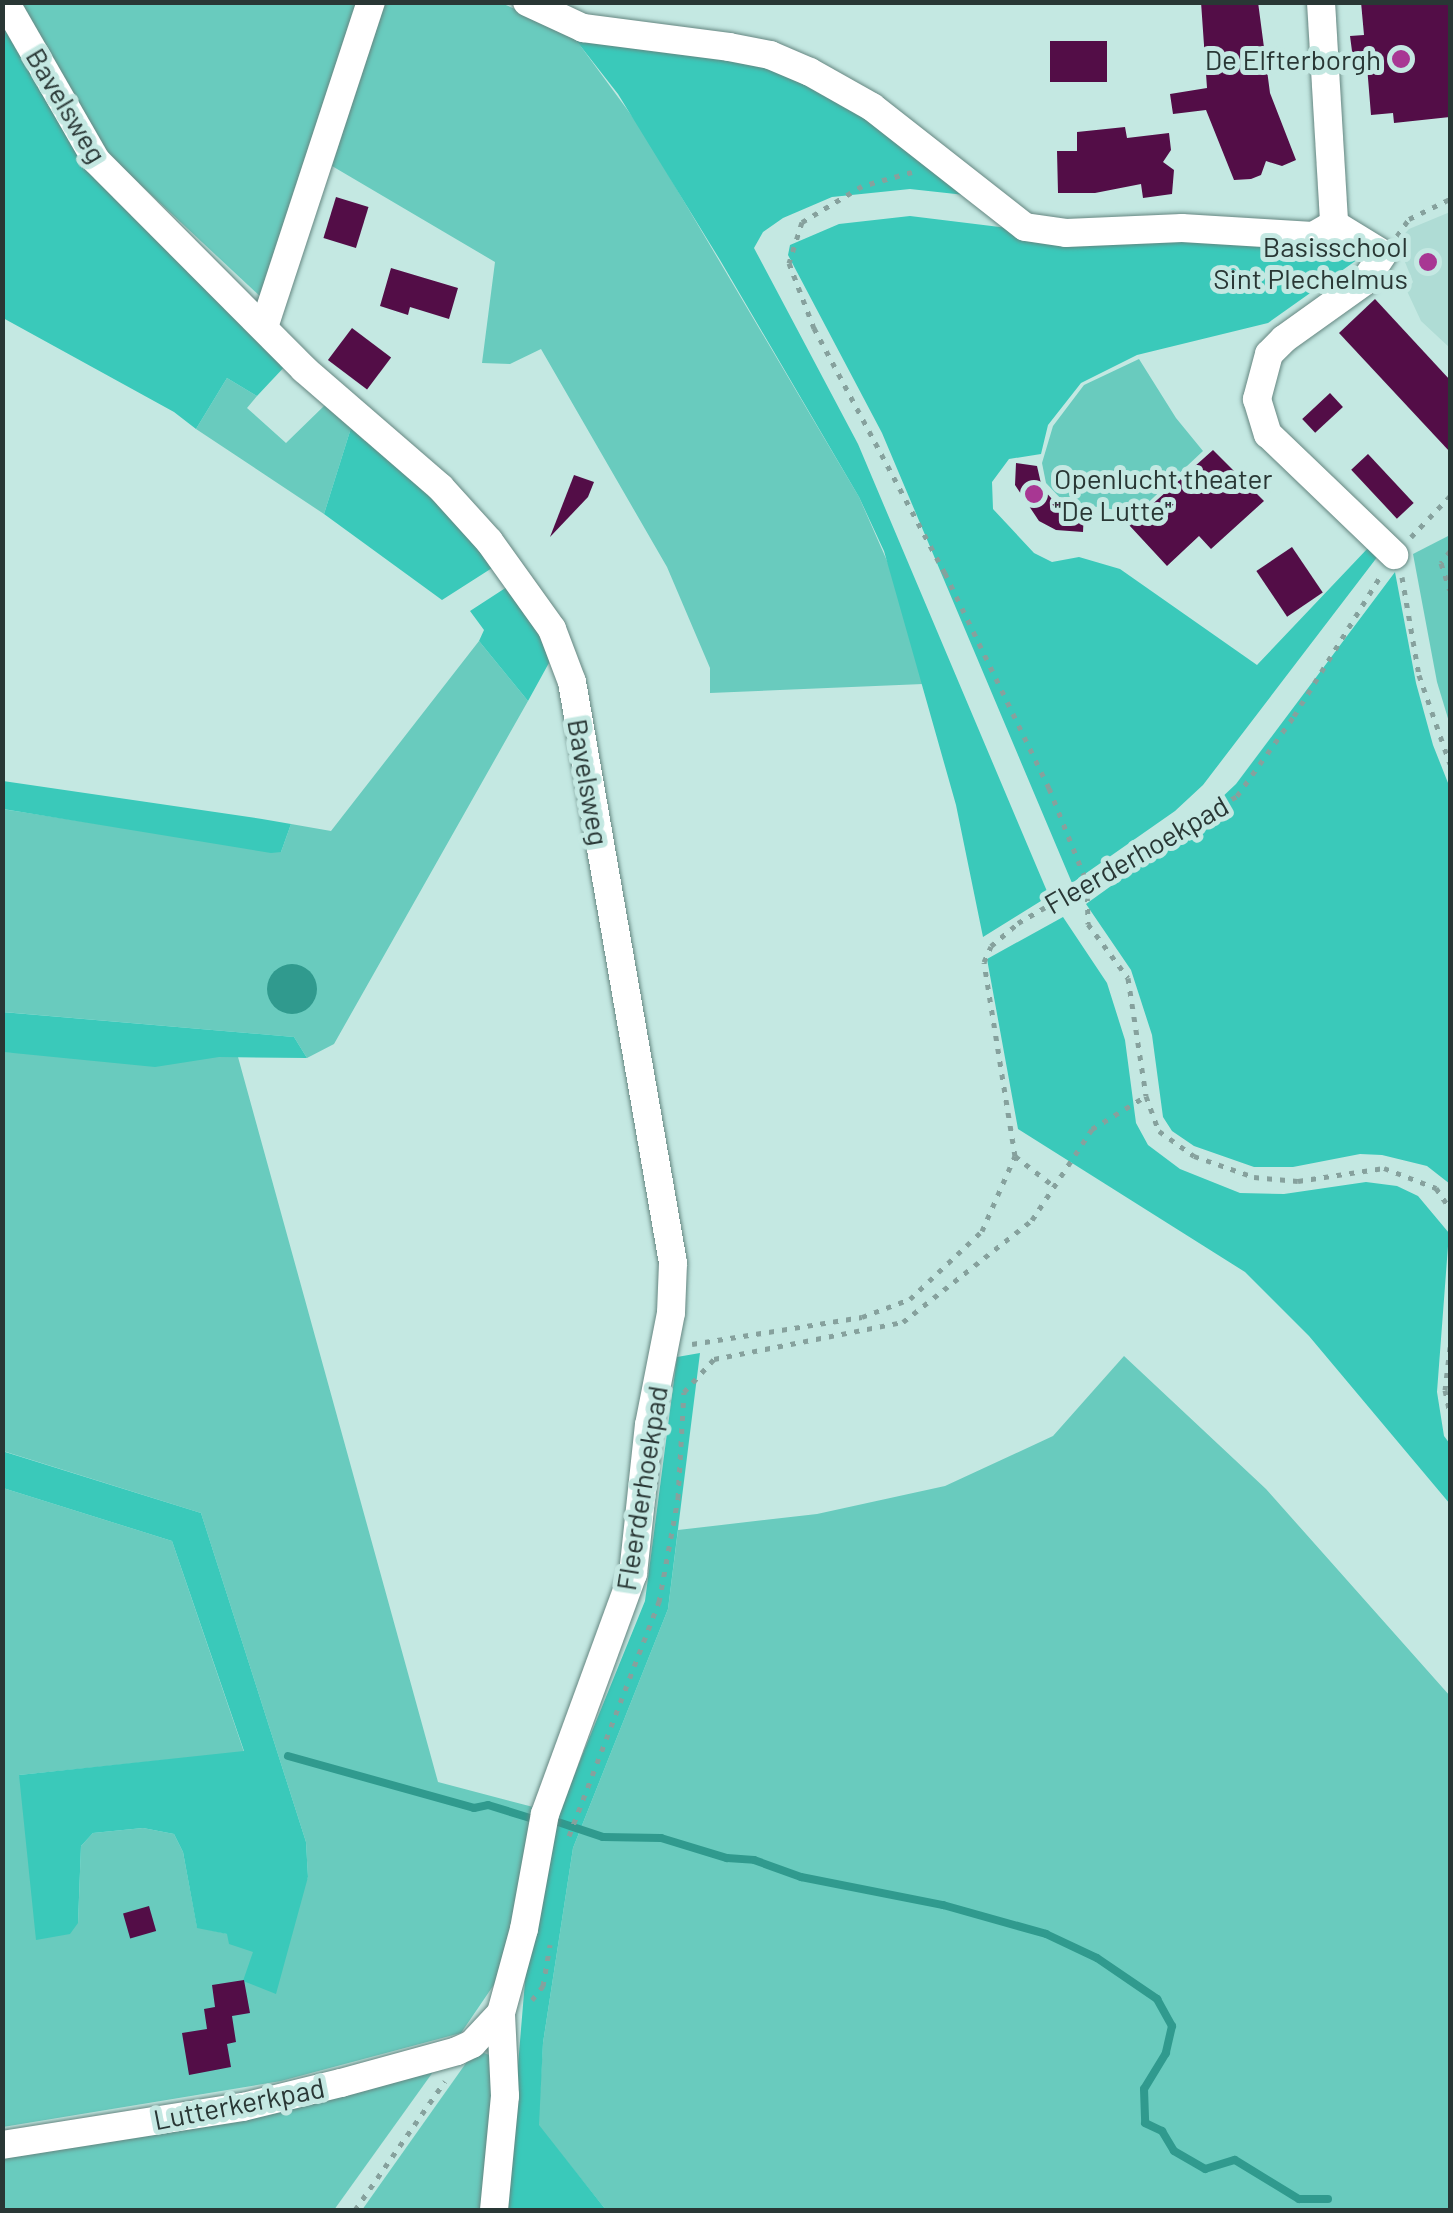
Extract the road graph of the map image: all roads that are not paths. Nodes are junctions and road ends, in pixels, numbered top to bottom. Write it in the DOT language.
graph roads {
  1 [pos="5,2"];
  2 [pos="370,2"];
  3 [pos="527,2"];
  4 [pos="1320,2"];
  5 [pos="1334,224"];
  6 [pos="264,327"];
  7 [pos="1394,555"];
  8 [pos="664,1351"];
  9 [pos="501,2014"];
  10 [pos="472,2044"];
  11 [pos="2,2145"];
  12 [pos="494,2210"];
  1 -- 6 [label="street, Bavelsweg"];
  2 -- 6 [label="street"];
  3 -- 5 [label="street"];
  4 -- 5 [label="street"];
  5 -- 7 [label="street"];
  6 -- 8 [label="street, Bavelsweg"];
  8 -- 9 [label="street, Fleerderhoekpad"];
  9 -- 10 [label="street, Fleerderhoekpad"];
  9 -- 12 [label="street, Fleerderhoekpad"];
  10 -- 11 [label="street, Lutterkerkpad"];
}
